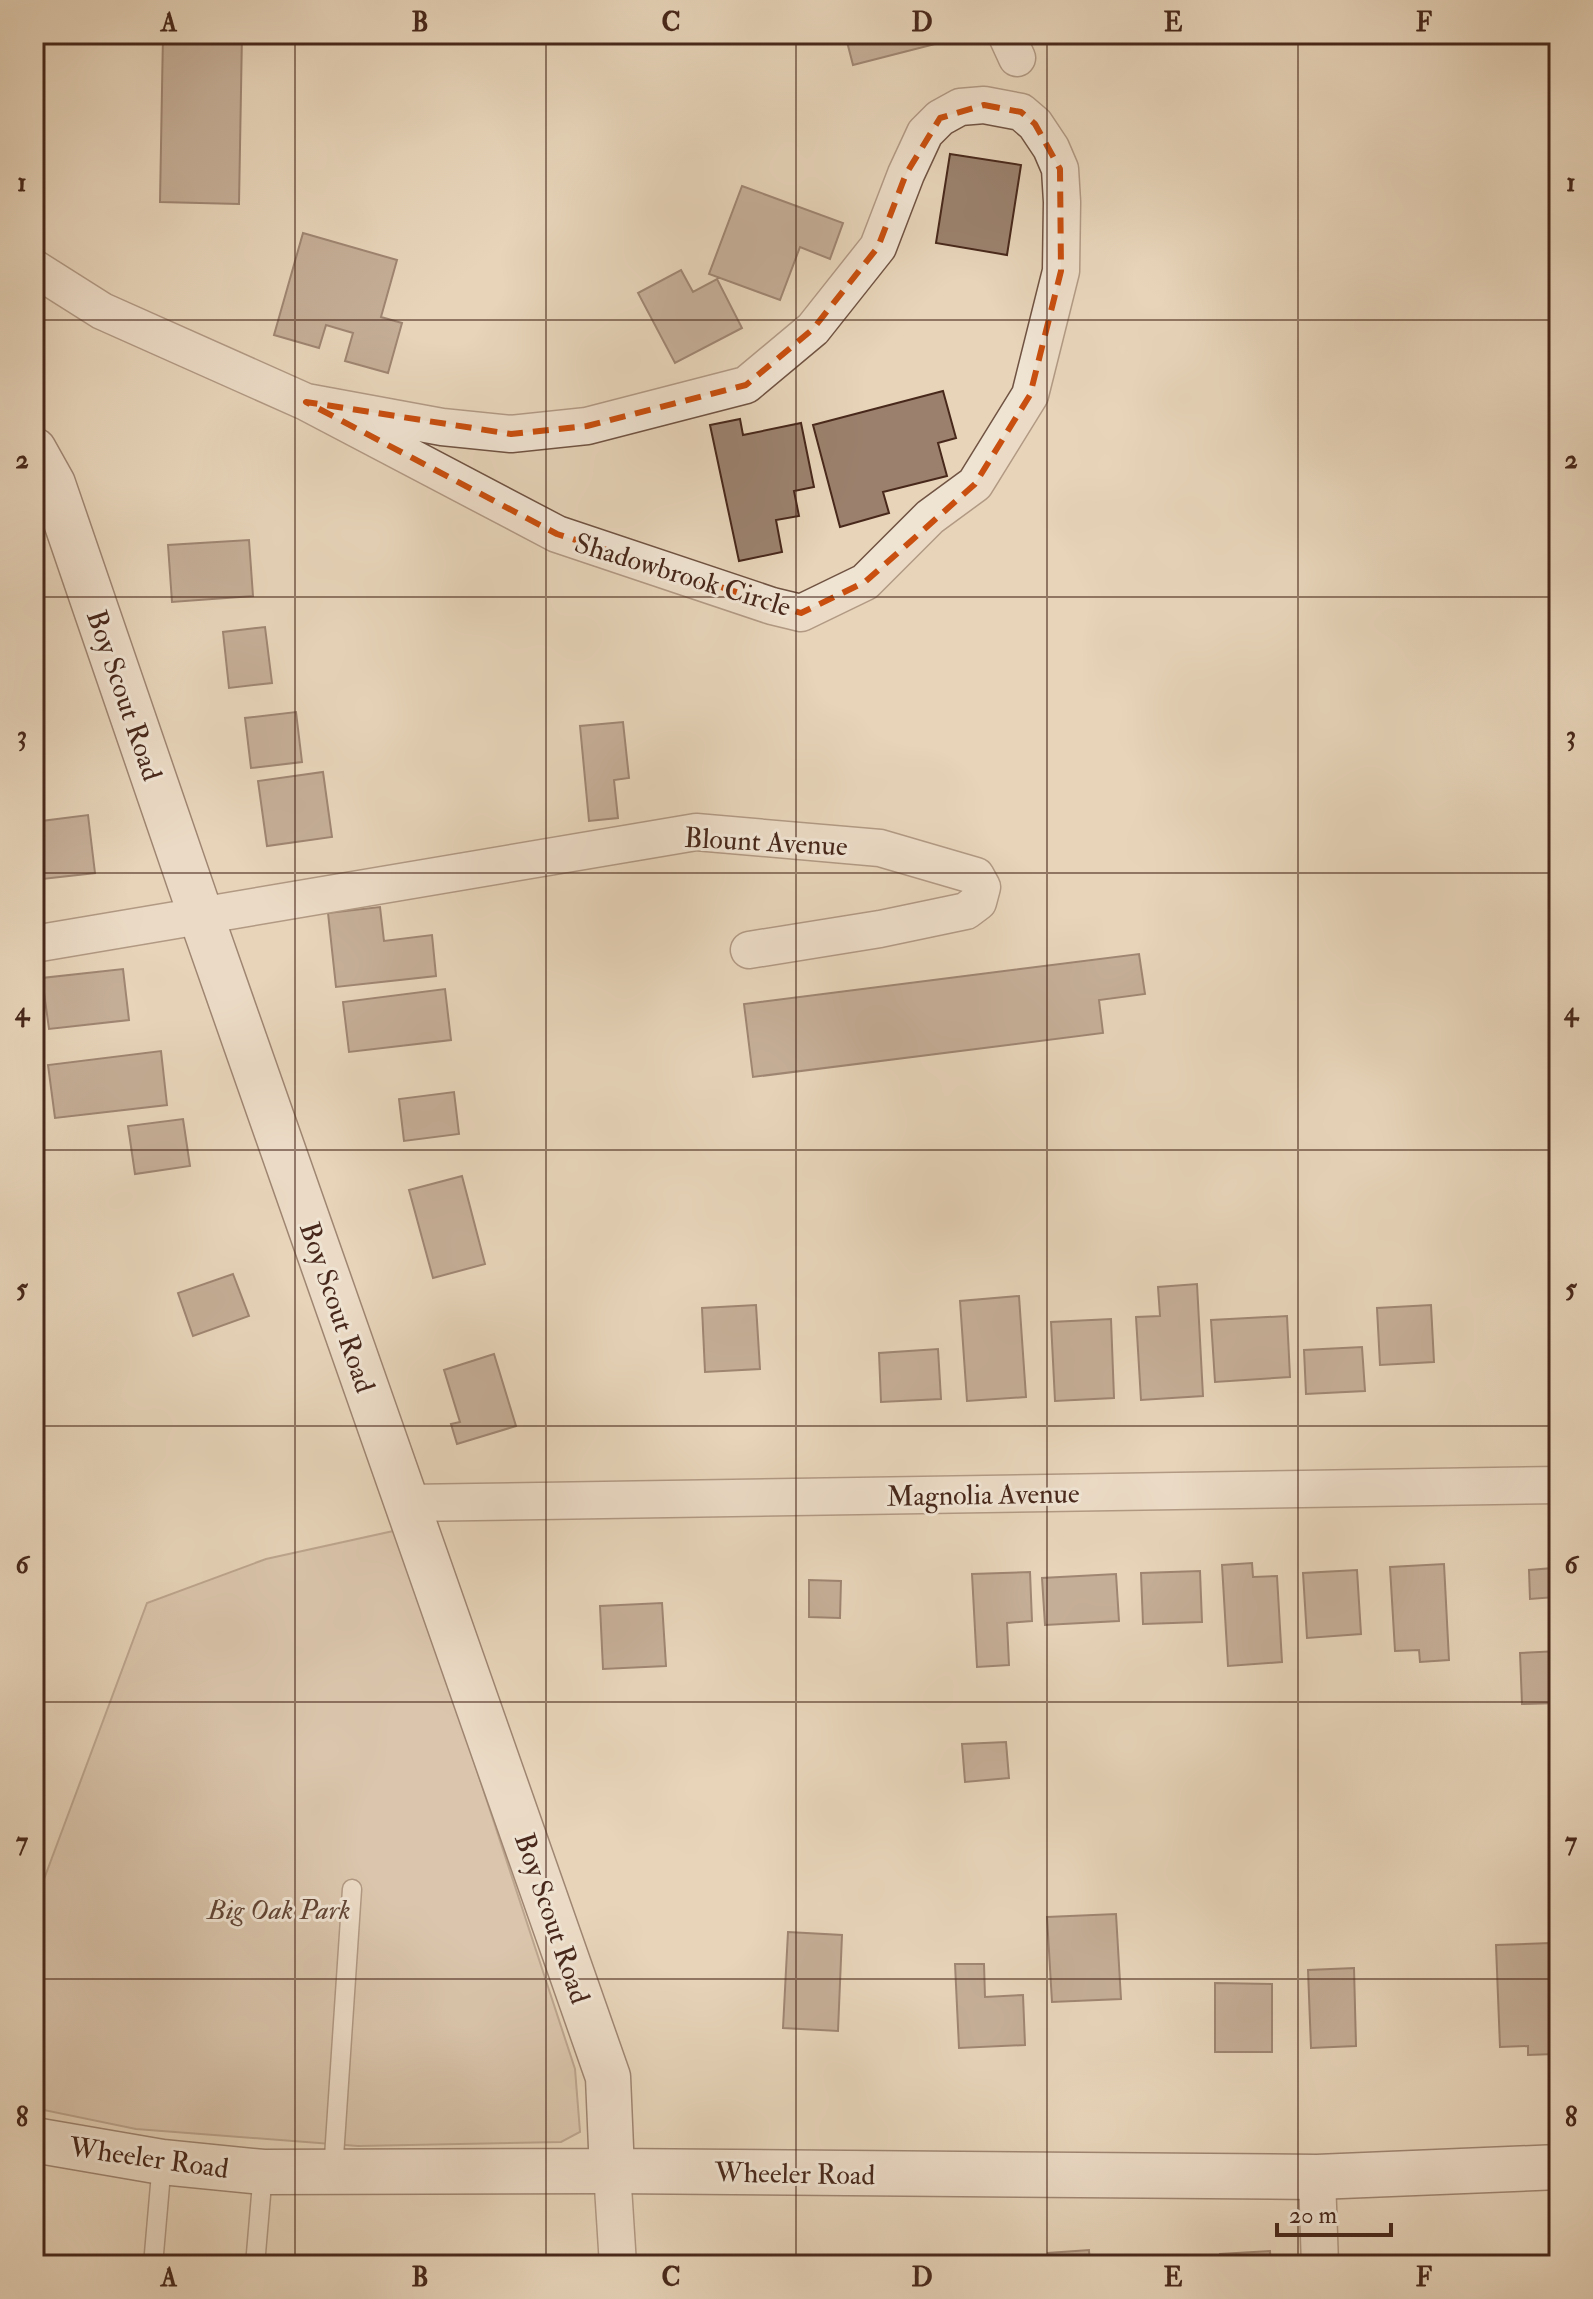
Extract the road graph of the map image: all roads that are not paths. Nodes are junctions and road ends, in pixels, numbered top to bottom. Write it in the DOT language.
graph roads {
  1 [pos="34,268"];
  2 [pos="306,402"];
  3 [pos="34,450"];
  4 [pos="201,916"];
  5 [pos="34,944"];
  6 [pos="749,950"];
  7 [pos="1559,1485"];
  8 [pos="407,1503"];
  9 [pos="352,1889"];
  10 [pos="34,2140"];
  11 [pos="162,2162"];
  12 [pos="1559,2167"];
  13 [pos="612,2171"];
  14 [pos="263,2172"];
  15 [pos="333,2172"];
  16 [pos="1317,2177"];
  17 [pos="153,2265"];
  18 [pos="255,2265"];
  19 [pos="618,2265"];
  20 [pos="1320,2265"];
  1 -- 2 [label="street, Shadowbrook Circle"];
  2 -- 2 [label="street, Shadowbrook Circle"];
  3 -- 4 [label="street, Boy Scout Road"];
  4 -- 5 [label="street, Blount Avenue"];
  4 -- 6 [label="street, Blount Avenue"];
  4 -- 8 [label="street, Boy Scout Road"];
  7 -- 8 [label="street, Magnolia Avenue"];
  8 -- 13 [label="street, Boy Scout Road"];
  9 -- 15 [label="lane"];
  10 -- 11 [label="street, Wheeler Road"];
  11 -- 14 [label="street, Wheeler Road"];
  11 -- 17 [label="lane"];
  12 -- 16 [label="street, Wheeler Road"];
  13 -- 15 [label="street, Wheeler Road"];
  13 -- 16 [label="street, Wheeler Road"];
  13 -- 19 [label="street"];
  14 -- 15 [label="street, Wheeler Road"];
  14 -- 18 [label="lane"];
  16 -- 20 [label="street"];
}
